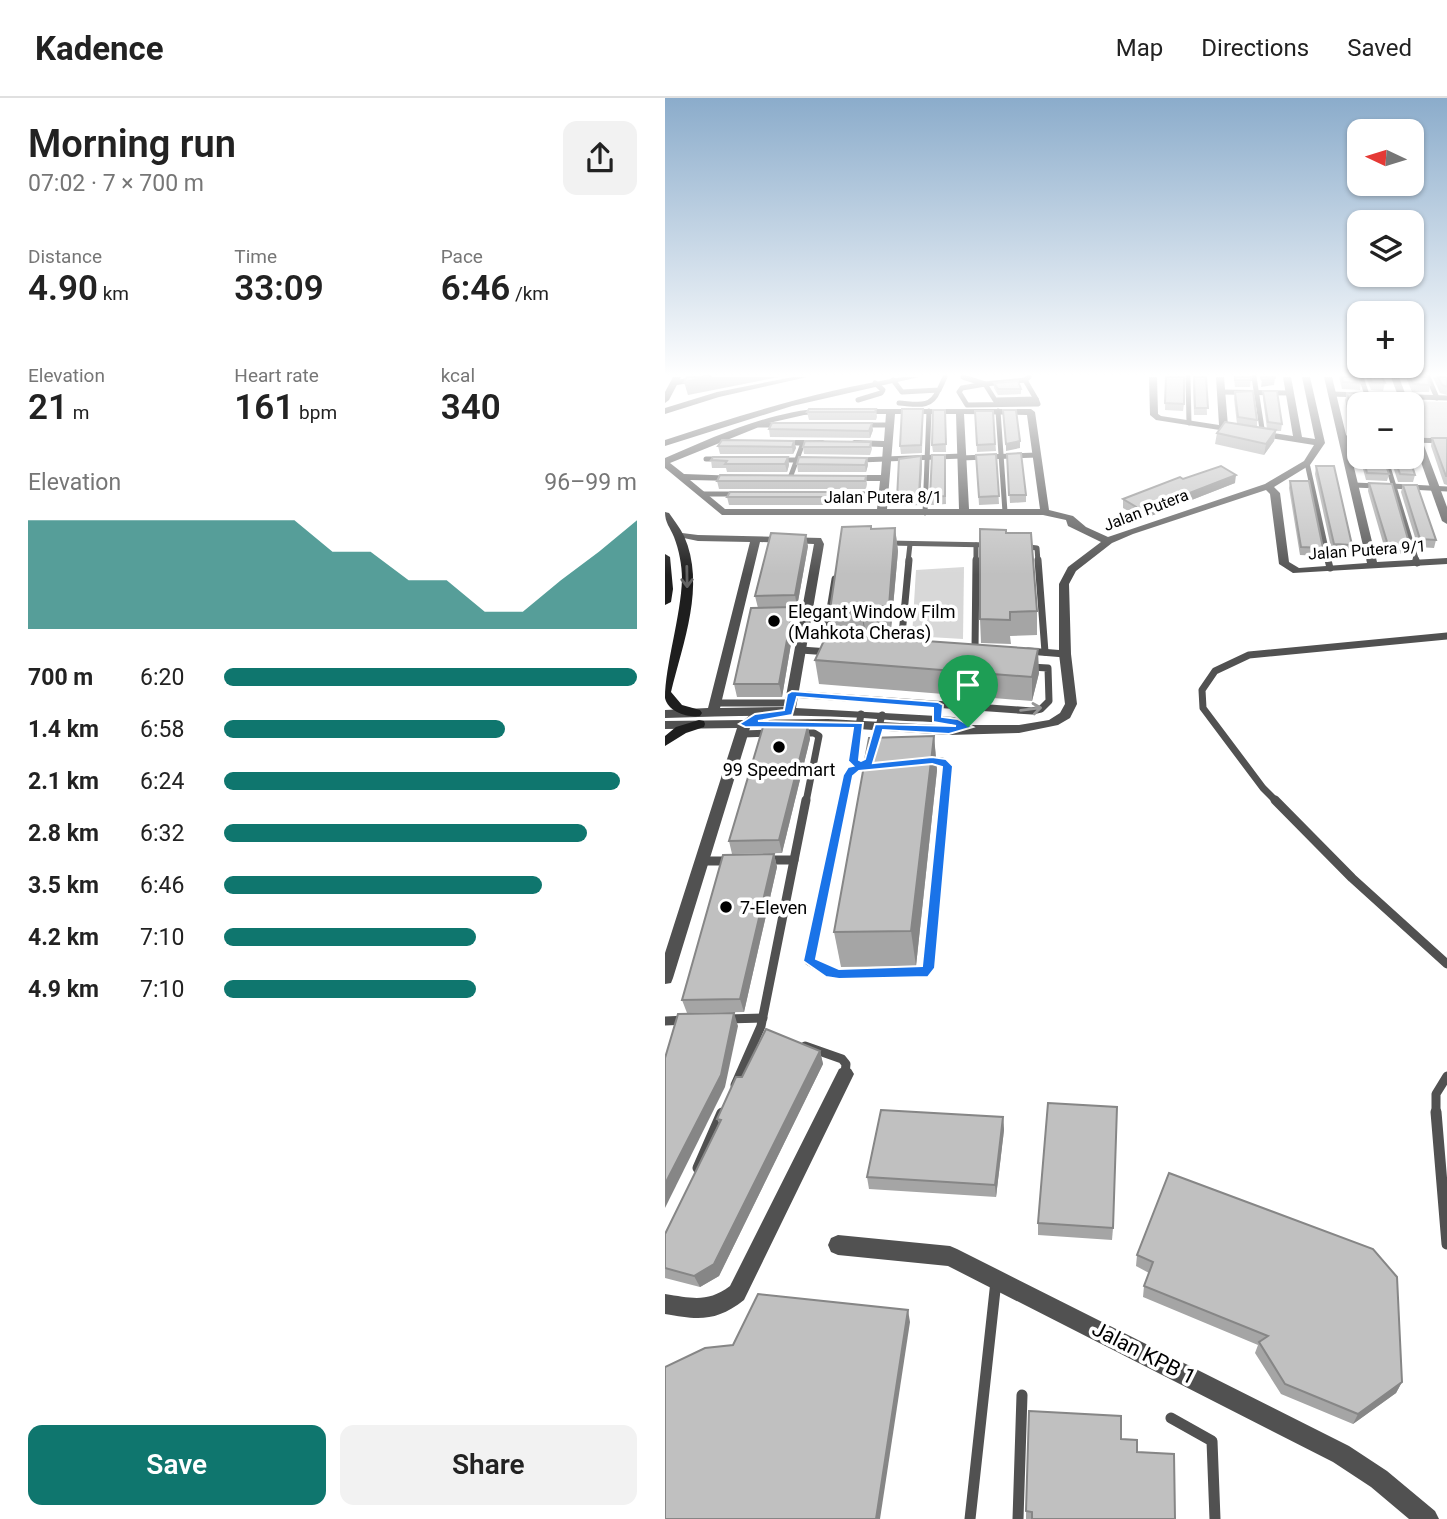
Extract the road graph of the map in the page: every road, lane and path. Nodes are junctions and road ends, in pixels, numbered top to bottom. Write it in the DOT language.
graph roads {
  1 [pos="712,443"];
  2 [pos="803,443"];
  3 [pos="830,443"];
  4 [pos="927,443"];
  5 [pos="961,443"];
  6 [pos="1001,443"];
  7 [pos="1035,443"];
  8 [pos="1320,443"];
  9 [pos="1344,443"];
  10 [pos="888,444"];
  11 [pos="1037,455"];
  12 [pos="962,457"];
  13 [pos="1002,457"];
  14 [pos="926,458"];
  15 [pos="706,459"];
  16 [pos="732,459"];
  17 [pos="771,460"];
  18 [pos="797,460"];
  19 [pos="822,460"];
  20 [pos="848,460"];
  21 [pos="886,460"];
  22 [pos="665,461"];
  23 [pos="665,461"];
  24 [pos="1424,461"];
  25 [pos="1307,463"];
  26 [pos="1389,469"];
  27 [pos="684,477"];
  28 [pos="752,478"];
  29 [pos="778,478"];
  30 [pos="790,478"];
  31 [pos="804,478"];
  32 [pos="831,478"];
  33 [pos="885,478"];
  34 [pos="1354,485"];
  35 [pos="1268,486"];
  36 [pos="1394,486"];
  37 [pos="1436,488"];
  38 [pos="1447,489"];
  39 [pos="703,494"];
  40 [pos="744,494"];
  41 [pos="848,494"];
  42 [pos="884,494"];
  43 [pos="1005,512"];
  44 [pos="1043,512"];
  45 [pos="882,513"];
  46 [pos="925,513"];
  47 [pos="964,513"];
  48 [pos="665,515"];
  49 [pos="1447,521"];
  50 [pos="678,534"];
  51 [pos="756,539"];
  52 [pos="1108,541"];
  53 [pos="885,543"];
  54 [pos="910,544"];
  55 [pos="976,545"];
  56 [pos="1003,546"];
  57 [pos="1016,546"];
  58 [pos="665,557"];
  59 [pos="1447,561"];
  60 [pos="1417,563"];
  61 [pos="1373,566"];
  62 [pos="1330,568"];
  63 [pos="836,571"];
  64 [pos="665,602"];
  65 [pos="808,613"];
  66 [pos="780,614"];
  67 [pos="738,615"];
  68 [pos="752,615"];
  69 [pos="1447,636"];
  70 [pos="848,641"];
  71 [pos="887,644"];
  72 [pos="901,645"];
  73 [pos="913,646"];
  74 [pos="963,649"];
  75 [pos="801,650"];
  76 [pos="975,650"];
  77 [pos="989,650"];
  78 [pos="1017,651"];
  79 [pos="1045,652"];
  80 [pos="1064,652"];
  81 [pos="842,653"];
  82 [pos="1020,666"];
  83 [pos="665,692"];
  84 [pos="790,703"];
  85 [pos="938,705"];
  86 [pos="715,708"];
  87 [pos="665,714"];
  88 [pos="697,719"];
  89 [pos="860,719"];
  90 [pos="936,720"];
  91 [pos="880,721"];
  92 [pos="665,725"];
  93 [pos="968,727"];
  94 [pos="744,729"];
  95 [pos="665,742"];
  96 [pos="919,762"];
  97 [pos="859,766"];
  98 [pos="871,767"];
  99 [pos="755,860"];
  100 [pos="794,860"];
  101 [pos="702,861"];
  102 [pos="742,861"];
  103 [pos="1447,964"];
  104 [pos="665,978"];
  105 [pos="721,1019"];
  106 [pos="693,1020"];
  107 [pos="665,1021"];
  108 [pos="762,1022"];
  109 [pos="772,1031"];
  110 [pos="794,1042"];
  111 [pos="845,1074"];
  112 [pos="1447,1076"];
  113 [pos="691,1184"];
  114 [pos="1447,1244"];
  115 [pos="838,1245"];
  116 [pos="997,1278"];
  117 [pos="665,1304"];
  118 [pos="1022,1395"];
  119 [pos="1171,1418"];
  120 [pos="1404,1510"];
  121 [pos="970,1519"];
  122 [pos="1019,1519"];
  123 [pos="1215,1519"];
  124 [pos="1427,1519"];
  1 -- 22 [label="street"];
  2 -- 18 [label="lane"];
  3 -- 10 [label="street"];
  4 -- 14 [label="lane"];
  5 -- 12 [label="street"];
  6 -- 13 [label="lane"];
  7 -- 11 [label="street"];
  8 -- 25 [label="street, Jalan Putera"];
  9 -- 34 [label="street"];
  10 -- 21 [label="street"];
  11 -- 13 [label="lane"];
  11 -- 44 [label="street"];
  12 -- 13 [label="lane"];
  12 -- 14 [label="lane"];
  12 -- 47 [label="street"];
  13 -- 43 [label="lane"];
  14 -- 21 [label="lane"];
  14 -- 46 [label="lane"];
  15 -- 16 [label="lane"];
  17 -- 18 [label="lane"];
  18 -- 19 [label="lane"];
  18 -- 30 [label="lane"];
  20 -- 21 [label="lane"];
  21 -- 33 [label="street"];
  23 -- 27 [label="street"];
  24 -- 37 [label="street"];
  25 -- 35 [label="street, Jalan Putera"];
  25 -- 62 [label="lane"];
  26 -- 36 [label="lane"];
  27 -- 28 [label="street"];
  27 -- 39 [label="street"];
  29 -- 30 [label="street"];
  30 -- 31 [label="street"];
  32 -- 33 [label="street"];
  33 -- 42 [label="street"];
  34 -- 36 [label="lane"];
  34 -- 61 [label="street"];
  35 -- 52 [label="street, Jalan Putera"];
  35 -- 62 [label="street, Jalan Putera 9/1"];
  36 -- 37 [label="lane"];
  36 -- 60 [label="lane"];
  37 -- 38 [label="lane"];
  37 -- 49 [label="street"];
  39 -- 40 [label="lane"];
  39 -- 45 [label="street, Jalan Putera 8/1"];
  41 -- 42 [label="lane"];
  42 -- 45 [label="street"];
  43 -- 44 [label="street, Jalan Putera 8/1"];
  43 -- 47 [label="street, Jalan Putera 8/1"];
  44 -- 52 [label="street, Jalan Putera 8/1"];
  45 -- 46 [label="street, Jalan Putera 8/1"];
  46 -- 47 [label="street, Jalan Putera 8/1"];
  48 -- 50 [label="main road"];
  50 -- 51 [label="street"];
  50 -- 83 [label="main road, one-way"];
  51 -- 65 [label="street"];
  51 -- 67 [label="street"];
  52 -- 80 [label="street, Jalan Putera"];
  53 -- 54 [label="lane"];
  54 -- 55 [label="lane"];
  54 -- 72 [label="lane"];
  55 -- 56 [label="lane"];
  55 -- 76 [label="lane"];
  57 -- 79 [label="lane"];
  58 -- 64 [label="main road"];
  59 -- 60 [label="street, Jalan Putera 9/1"];
  60 -- 61 [label="street, Jalan Putera 9/1"];
  61 -- 62 [label="street, Jalan Putera 9/1"];
  63 -- 70 [label="lane"];
  65 -- 66 [label="lane"];
  65 -- 75 [label="street"];
  67 -- 68 [label="lane"];
  67 -- 86 [label="street"];
  69 -- 103 [label="lane"];
  71 -- 72 [label="lane"];
  72 -- 73 [label="lane"];
  74 -- 76 [label="lane"];
  75 -- 81 [label="lane"];
  75 -- 84 [label="street"];
  76 -- 77 [label="lane"];
  78 -- 79 [label="lane"];
  79 -- 80 [label="lane"];
  80 -- 93 [label="street, Jalan Putera"];
  85 -- 82 [label="lane, one-way"];
  83 -- 88 [label="main road"];
  84 -- 85 [label="lane"];
  84 -- 86 [label="street, Jalan Putera"];
  84 -- 89 [label="street, Jalan Putera"];
  84 -- 94 [label="lane"];
  85 -- 90 [label="lane"];
  86 -- 88 [label="street, Jalan Putera"];
  87 -- 88 [label="street, Jalan Putera"];
  88 -- 92 [label="street, Jalan Putera"];
  88 -- 94 [label="street, Jalan Putera"];
  88 -- 95 [label="main road"];
  89 -- 91 [label="street, Jalan Putera"];
  89 -- 94 [label="street, Jalan Putera"];
  89 -- 97 [label="lane"];
  90 -- 91 [label="street, Jalan Putera"];
  90 -- 93 [label="street, Jalan Putera"];
  91 -- 93 [label="street, Jalan Putera"];
  91 -- 97 [label="lane"];
  94 -- 100 [label="lane"];
  94 -- 101 [label="street"];
  96 -- 97 [label="lane"];
  97 -- 98 [label="lane"];
  99 -- 100 [label="lane"];
  100 -- 108 [label="lane"];
  101 -- 102 [label="lane"];
  101 -- 104 [label="street"];
  105 -- 108 [label="lane"];
  106 -- 107 [label="lane"];
  108 -- 109 [label="lane"];
  108 -- 113 [label="lane"];
  110 -- 111 [label="lane"];
  111 -- 117 [label="street"];
  112 -- 114 [label="lane"];
  115 -- 116 [label="street, Jalan KPB 1"];
  116 -- 120 [label="street, Jalan KPB 1"];
  116 -- 121 [label="lane"];
  118 -- 122 [label="lane"];
  119 -- 123 [label="lane"];
  120 -- 124 [label="street, Jalan KPB 1"];
}
